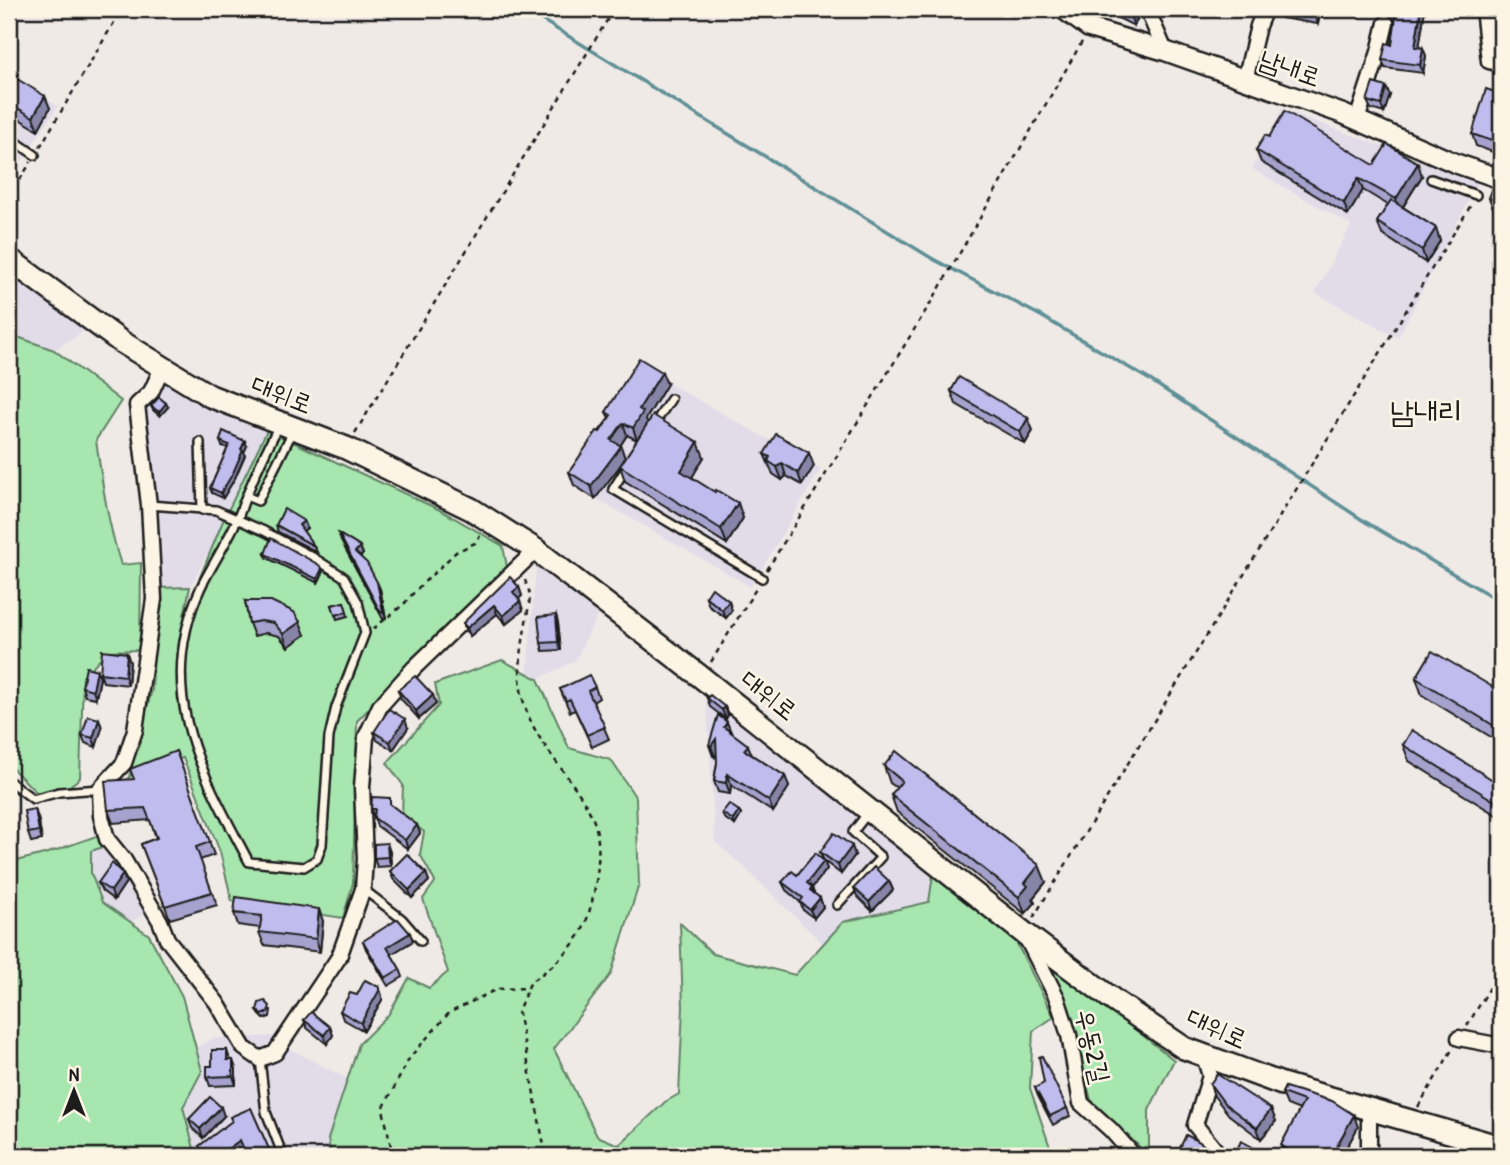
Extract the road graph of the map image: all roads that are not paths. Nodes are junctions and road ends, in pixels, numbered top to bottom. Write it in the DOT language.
graph roads {
  1 [pos="1063,9"];
  2 [pos="1147,9"];
  3 [pos="1265,9"];
  4 [pos="1483,9"];
  5 [pos="1386,23"];
  6 [pos="1165,51"];
  7 [pos="1501,64"];
  8 [pos="1245,80"];
  9 [pos="1357,120"];
  10 [pos="9,136"];
  11 [pos="35,155"];
  12 [pos="1432,179"];
  13 [pos="1501,179"];
  14 [pos="1476,195"];
  15 [pos="9,259"];
  16 [pos="162,368"];
  17 [pos="671,399"];
  18 [pos="287,426"];
  19 [pos="649,432"];
  20 [pos="200,442"];
  21 [pos="634,455"];
  22 [pos="246,496"];
  23 [pos="149,505"];
  24 [pos="202,510"];
  25 [pos="237,520"];
  26 [pos="536,550"];
  27 [pos="762,578"];
  28 [pos="9,781"];
  29 [pos="100,789"];
  30 [pos="870,811"];
  31 [pos="363,889"];
  32 [pos="837,905"];
  33 [pos="1024,933"];
  34 [pos="421,941"];
  35 [pos="1459,1038"];
  36 [pos="1501,1046"];
  37 [pos="1204,1056"];
  38 [pos="260,1059"];
  39 [pos="1370,1110"];
  40 [pos="1501,1147"];
  41 [pos="1216,1151"];
  42 [pos="283,1156"];
  43 [pos="1134,1156"];
  44 [pos="1369,1156"];
  1 -- 6 [label="street, 남내로"];
  2 -- 6 [label="street"];
  3 -- 8 [label="street"];
  4 -- 7 [label="street"];
  5 -- 9 [label="street"];
  6 -- 8 [label="street, 남내로"];
  8 -- 9 [label="street, 남내로"];
  9 -- 13 [label="street, 남내로"];
  10 -- 11 [label="lane"];
  12 -- 14 [label="lane"];
  15 -- 16 [label="main road, 대위로"];
  16 -- 18 [label="main road, 대위로"];
  16 -- 23 [label="street"];
  17 -- 19 [label="lane"];
  18 -- 22 [label="lane"];
  18 -- 22 [label="lane"];
  18 -- 26 [label="main road, 대위로"];
  20 -- 24 [label="lane"];
  21 -- 27 [label="lane"];
  22 -- 25 [label="lane"];
  23 -- 24 [label="lane"];
  23 -- 29 [label="street"];
  24 -- 25 [label="lane"];
  25 -- 25 [label="lane"];
  26 -- 30 [label="main road, 대위로"];
  26 -- 31 [label="street"];
  28 -- 29 [label="lane"];
  29 -- 38 [label="street"];
  30 -- 32 [label="lane"];
  30 -- 33 [label="main road, 대위로"];
  31 -- 34 [label="lane"];
  31 -- 38 [label="street"];
  33 -- 37 [label="main road, 대위로"];
  33 -- 43 [label="street, 우동2길"];
  35 -- 36 [label="street"];
  37 -- 39 [label="main road, 대위로"];
  37 -- 41 [label="street"];
  38 -- 42 [label="lane"];
  39 -- 40 [label="main road, 대위로"];
  39 -- 44 [label="street"];
}
